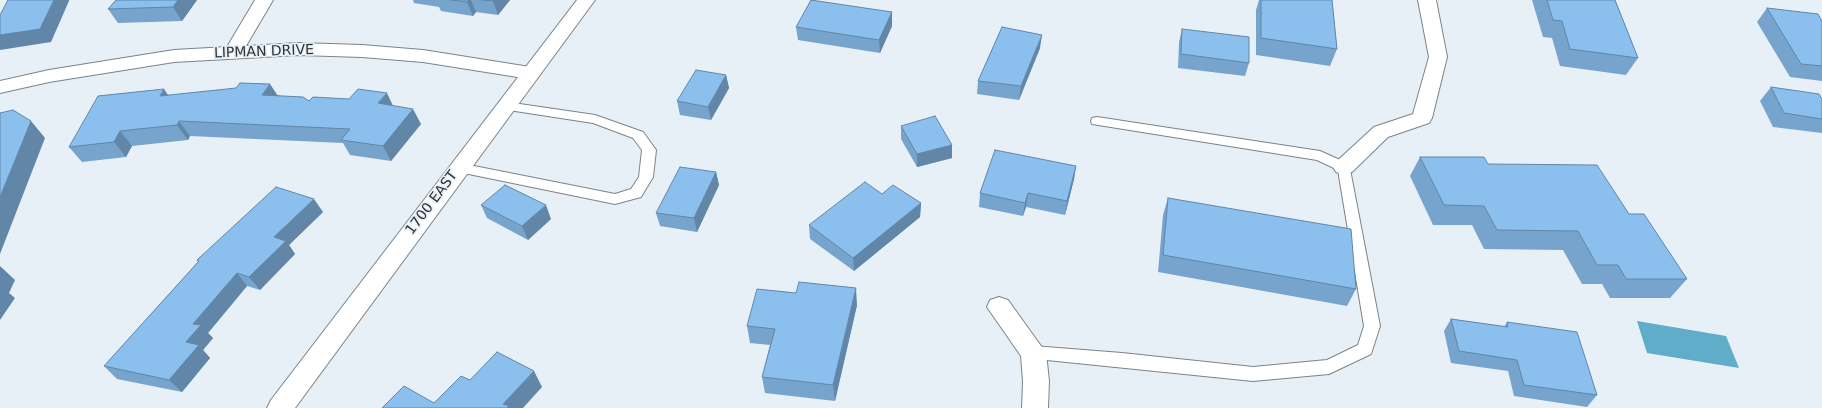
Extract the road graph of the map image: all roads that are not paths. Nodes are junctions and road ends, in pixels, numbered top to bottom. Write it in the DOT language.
graph roads {
  1 [pos="264,0"];
  2 [pos="586,0"];
  3 [pos="1428,0"];
  4 [pos="233,52"];
  5 [pos="530,73"];
  6 [pos="0,87"];
  7 [pos="506,106"];
  8 [pos="1097,121"];
  9 [pos="1344,167"];
  10 [pos="459,168"];
  11 [pos="999,307"];
  12 [pos="1033,353"];
  13 [pos="280,408"];
  14 [pos="1035,408"];
  1 -- 4 [label="street"];
  2 -- 5 [label="street, 1700 EAST"];
  3 -- 9 [label="street"];
  4 -- 5 [label="street, LIPMAN DRIVE"];
  4 -- 6 [label="street, LIPMAN DRIVE"];
  5 -- 7 [label="street, 1700 EAST"];
  7 -- 10 [label="street, 1700 EAST"];
  7 -- 10 [label="lane"];
  8 -- 9 [label="lane"];
  9 -- 12 [label="lane"];
  10 -- 13 [label="street, 1700 EAST"];
  11 -- 12 [label="street"];
  12 -- 14 [label="street"];
}
